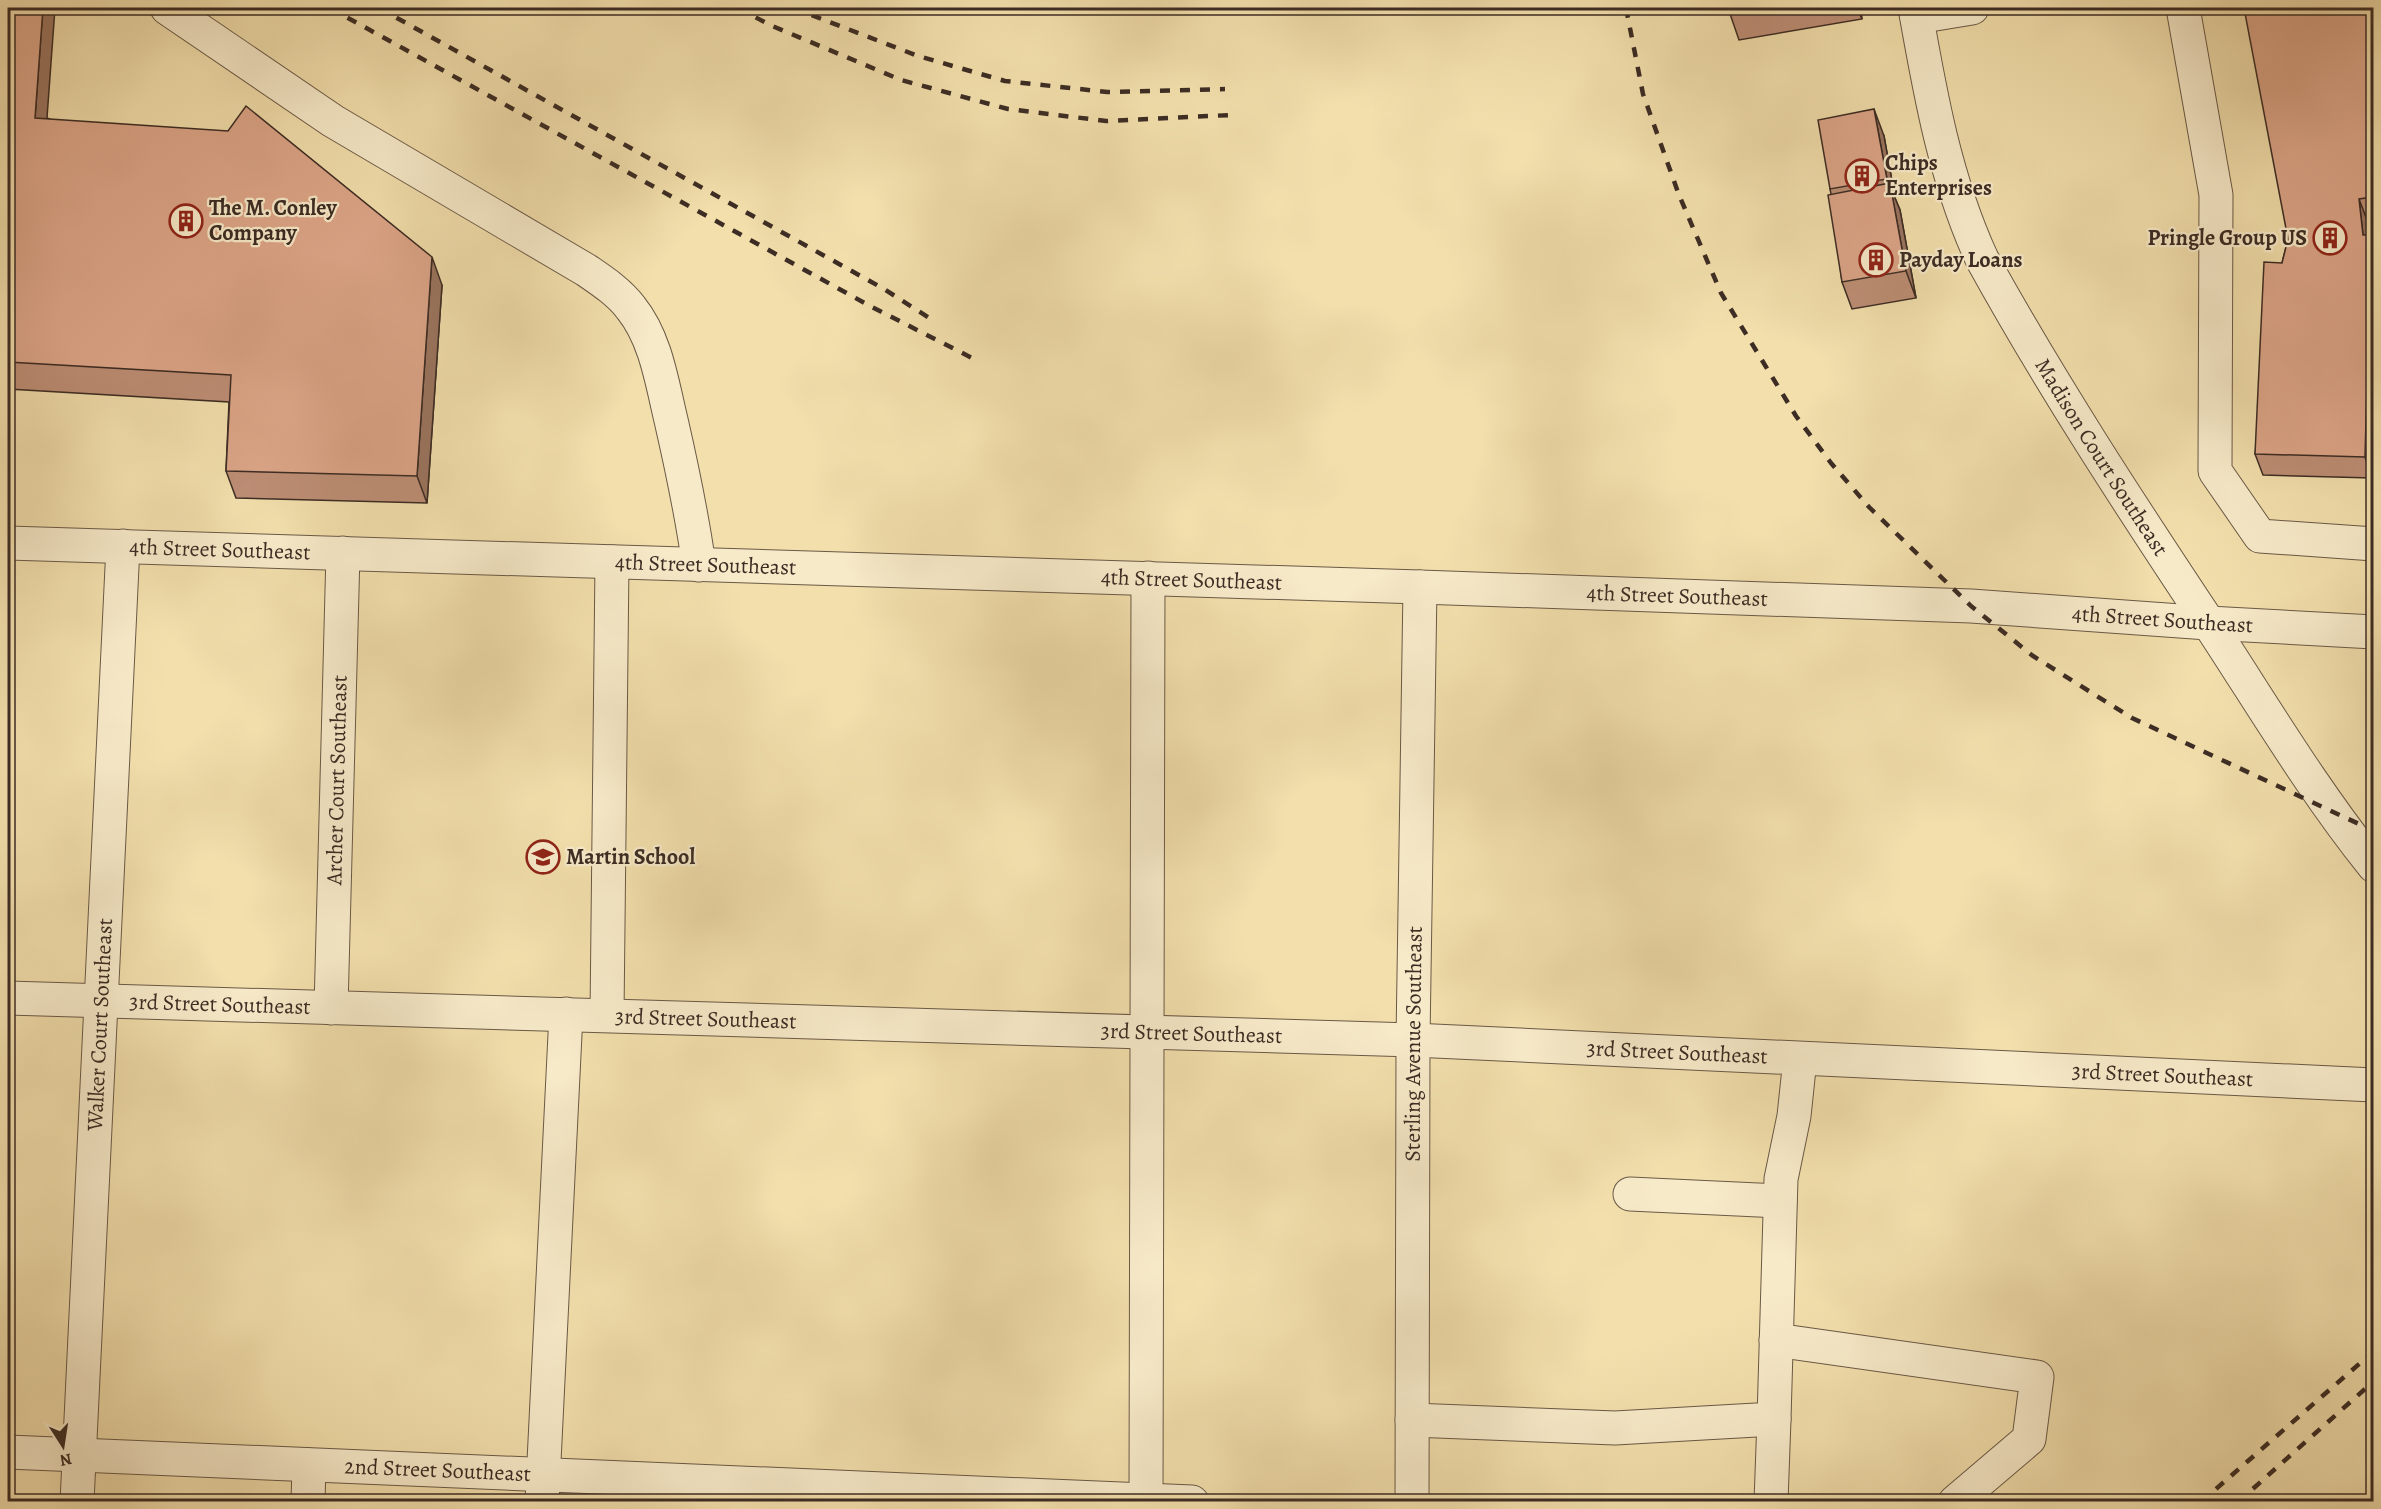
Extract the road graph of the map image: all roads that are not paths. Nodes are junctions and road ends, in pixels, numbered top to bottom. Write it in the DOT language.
graph roads {
  1 [pos="167,8"];
  2 [pos="1972,8"];
  3 [pos="2183,8"];
  4 [pos="1916,12"];
  5 [pos="8,543"];
  6 [pos="2373,544"];
  7 [pos="123,546"];
  8 [pos="343,553"];
  9 [pos="612,562"];
  10 [pos="699,565"];
  11 [pos="1148,578"];
  12 [pos="1420,587"];
  13 [pos="2208,623"];
  14 [pos="2373,632"];
  15 [pos="2373,866"];
  16 [pos="8,998"];
  17 [pos="101,1000"];
  18 [pos="331,1008"];
  19 [pos="566,1014"];
  20 [pos="607,1016"];
  21 [pos="1147,1031"];
  22 [pos="1413,1040"];
  23 [pos="1800,1059"];
  24 [pos="2373,1063"];
  25 [pos="2338,1083"];
  26 [pos="2373,1085"];
  27 [pos="1630,1194"];
  28 [pos="1780,1201"];
  29 [pos="1776,1340"];
  30 [pos="1774,1419"];
  31 [pos="1412,1420"];
  32 [pos="8,1452"];
  33 [pos="79,1455"];
  34 [pos="309,1466"];
  35 [pos="542,1488"];
  36 [pos="897,1495"];
  37 [pos="1146,1499"];
  38 [pos="77,1502"];
  39 [pos="308,1502"];
  40 [pos="1192,1502"];
  41 [pos="1412,1502"];
  42 [pos="1771,1502"];
  43 [pos="1956,1502"];
  1 -- 10 [label="street"];
  2 -- 4 [label="street"];
  3 -- 6 [label="street"];
  4 -- 13 [label="street, Madison Court Southeast"];
  5 -- 7 [label="street, 4th Street Southeast"];
  7 -- 8 [label="street, 4th Street Southeast"];
  7 -- 17 [label="street, Walker Court Southeast"];
  8 -- 9 [label="street, 4th Street Southeast"];
  8 -- 18 [label="street, Archer Court Southeast"];
  9 -- 10 [label="street, 4th Street Southeast"];
  9 -- 20 [label="street"];
  10 -- 11 [label="street, 4th Street Southeast"];
  11 -- 12 [label="street, 4th Street Southeast"];
  11 -- 21 [label="street"];
  12 -- 13 [label="street, 4th Street Southeast"];
  12 -- 22 [label="street, Sterling Avenue Southeast"];
  13 -- 14 [label="street, 4th Street Southeast"];
  13 -- 15 [label="street, Madison Court Southeast"];
  16 -- 17 [label="street, 3rd Street Southeast"];
  17 -- 18 [label="street, 3rd Street Southeast"];
  17 -- 33 [label="street, Walker Court Southeast"];
  18 -- 19 [label="street, 3rd Street Southeast"];
  19 -- 20 [label="street, 3rd Street Southeast"];
  19 -- 35 [label="street"];
  20 -- 21 [label="street, 3rd Street Southeast"];
  21 -- 22 [label="street, 3rd Street Southeast"];
  21 -- 37 [label="street"];
  22 -- 23 [label="street, 3rd Street Southeast"];
  22 -- 31 [label="street, Sterling Avenue Southeast"];
  23 -- 25 [label="street, 3rd Street Southeast"];
  23 -- 28 [label="street"];
  24 -- 25 [label="street"];
  25 -- 26 [label="street, 3rd Street Southeast"];
  27 -- 28 [label="street"];
  28 -- 29 [label="street"];
  29 -- 30 [label="street"];
  29 -- 43 [label="street"];
  30 -- 31 [label="street"];
  30 -- 42 [label="street"];
  31 -- 41 [label="street, Sterling Avenue Southeast"];
  32 -- 33 [label="street, 2nd Street Southeast"];
  33 -- 34 [label="street, 2nd Street Southeast"];
  33 -- 38 [label="street, Walker Court Southeast"];
  34 -- 35 [label="street, 2nd Street Southeast"];
  34 -- 39 [label="street"];
  35 -- 36 [label="street, 2nd Street Southeast"];
  36 -- 37 [label="street, 2nd Street Southeast"];
  37 -- 40 [label="street, 2nd Street Southeast"];
}
